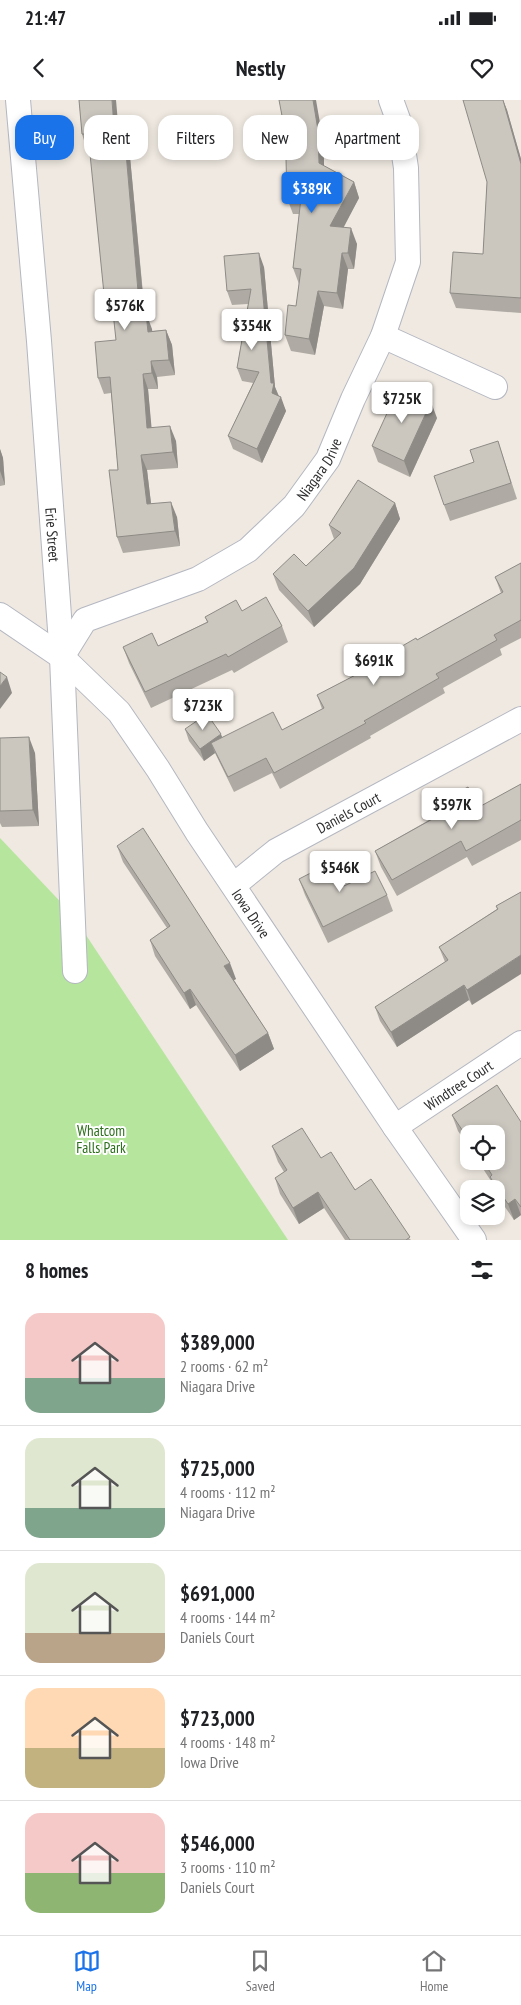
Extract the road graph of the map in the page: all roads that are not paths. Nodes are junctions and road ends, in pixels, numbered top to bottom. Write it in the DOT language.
graph roads {
  1 [pos="18,100"];
  2 [pos="391,100"];
  3 [pos="383,336"];
  4 [pos="496,387"];
  5 [pos="0,615"];
  6 [pos="62,657"];
  7 [pos="521,719"];
  8 [pos="234,885"];
  9 [pos="75,971"];
  10 [pos="521,1043"];
  11 [pos="395,1127"];
  12 [pos="474,1240"];
  1 -- 6 [label="street, Erie Street"];
  2 -- 3 [label="street, Niagara Drive"];
  3 -- 4 [label="street"];
  3 -- 6 [label="street, Niagara Drive"];
  5 -- 6 [label="street, Iowa Drive"];
  6 -- 8 [label="street, Iowa Drive"];
  6 -- 9 [label="street, Erie Street"];
  7 -- 8 [label="street, Daniels Court"];
  8 -- 11 [label="street, Iowa Drive"];
  10 -- 11 [label="street, Windtree Court"];
  11 -- 12 [label="street, Iowa Drive"];
}
